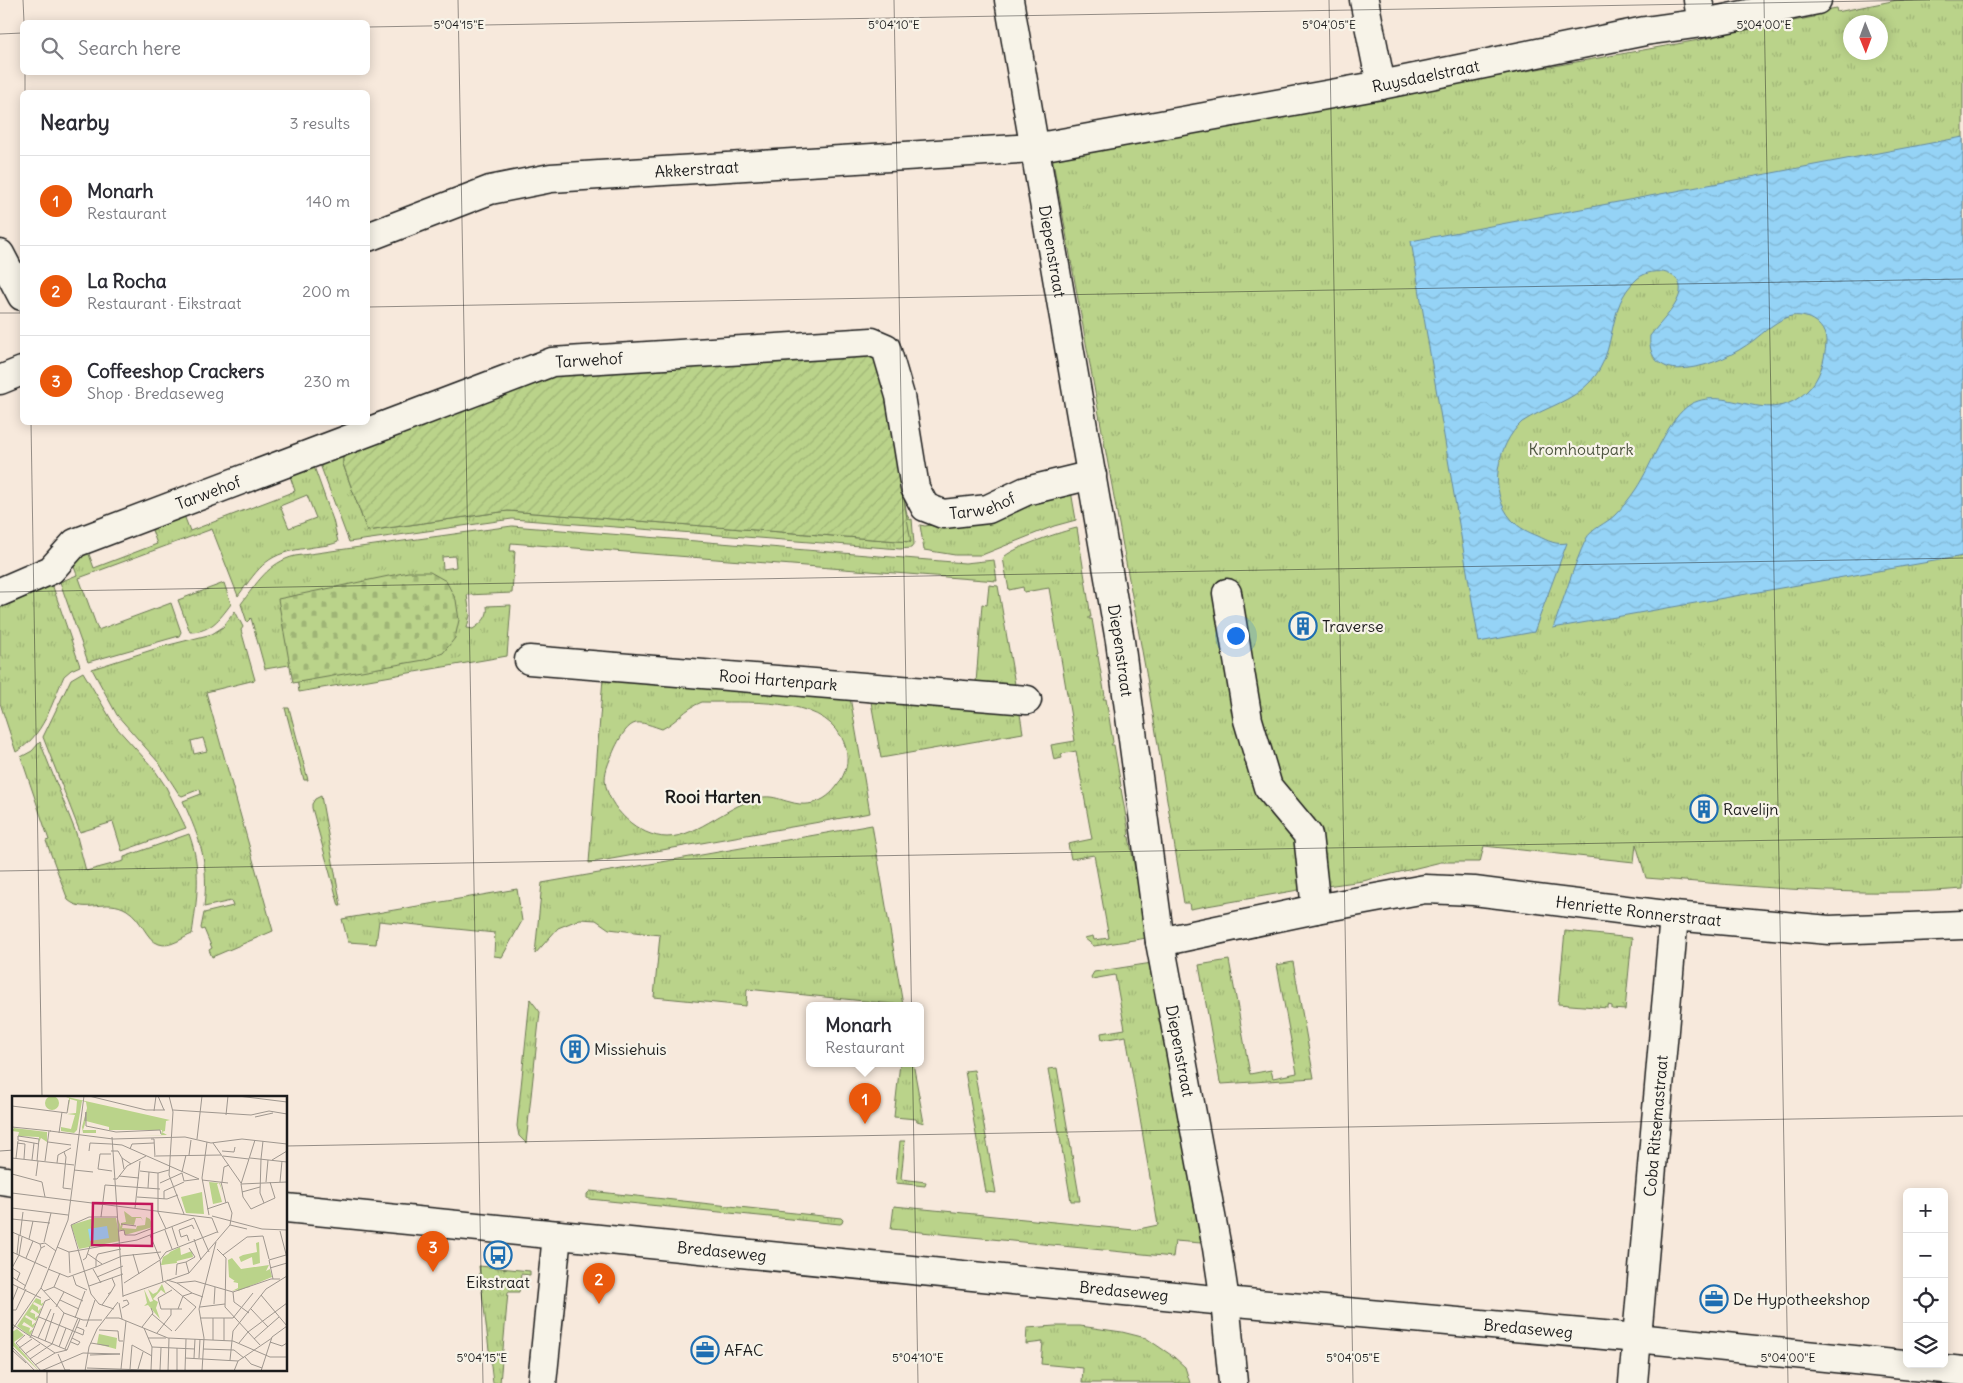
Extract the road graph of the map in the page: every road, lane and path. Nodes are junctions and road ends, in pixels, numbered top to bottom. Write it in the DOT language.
graph roads {
  1 [pos="1010,0"];
  2 [pos="1364,0"];
  3 [pos="1817,0"];
  4 [pos="1700,11"];
  5 [pos="1381,85"];
  6 [pos="1034,148"];
  7 [pos="370,236"];
  8 [pos="0,254"];
  9 [pos="20,292"];
  10 [pos="20,372"];
  11 [pos="0,380"];
  12 [pos="1092,475"];
  13 [pos="0,592"];
  14 [pos="1228,593"];
  15 [pos="529,660"];
  16 [pos="1027,700"];
  17 [pos="1316,909"];
  18 [pos="1674,916"];
  19 [pos="1963,925"];
  20 [pos="1160,942"];
  21 [pos="288,1208"];
  22 [pos="557,1235"];
  23 [pos="1225,1301"];
  24 [pos="1637,1338"];
  25 [pos="1963,1371"];
  26 [pos="542,1383"];
  27 [pos="1232,1383"];
  28 [pos="1633,1383"];
  1 -- 6 [label="street, Diepenstraat"];
  2 -- 5 [label="street"];
  3 -- 4 [label="street, Ruysdaelstraat"];
  4 -- 5 [label="street, Ruysdaelstraat"];
  5 -- 6 [label="street, Ruysdaelstraat"];
  6 -- 7 [label="street, Akkerstraat"];
  6 -- 12 [label="street, Diepenstraat"];
  8 -- 9 [label="street"];
  10 -- 11 [label="street"];
  12 -- 13 [label="street, Tarwehof"];
  12 -- 20 [label="street, Diepenstraat"];
  14 -- 17 [label="street"];
  15 -- 16 [label="street, Rooi Hartenpark"];
  17 -- 18 [label="street, Henriette Ronnerstraat"];
  17 -- 20 [label="street, Henriette Ronnerstraat"];
  18 -- 19 [label="street, Henriette Ronnerstraat"];
  18 -- 24 [label="street, Coba Ritsemastraat"];
  20 -- 23 [label="street, Diepenstraat"];
  21 -- 22 [label="street, Bredaseweg"];
  22 -- 23 [label="street, Bredaseweg"];
  22 -- 26 [label="street"];
  23 -- 24 [label="street, Bredaseweg"];
  23 -- 27 [label="street, Diepenstraat"];
  24 -- 25 [label="street, Bredaseweg"];
  24 -- 28 [label="street, Coba Ritsemastraat"];
}
